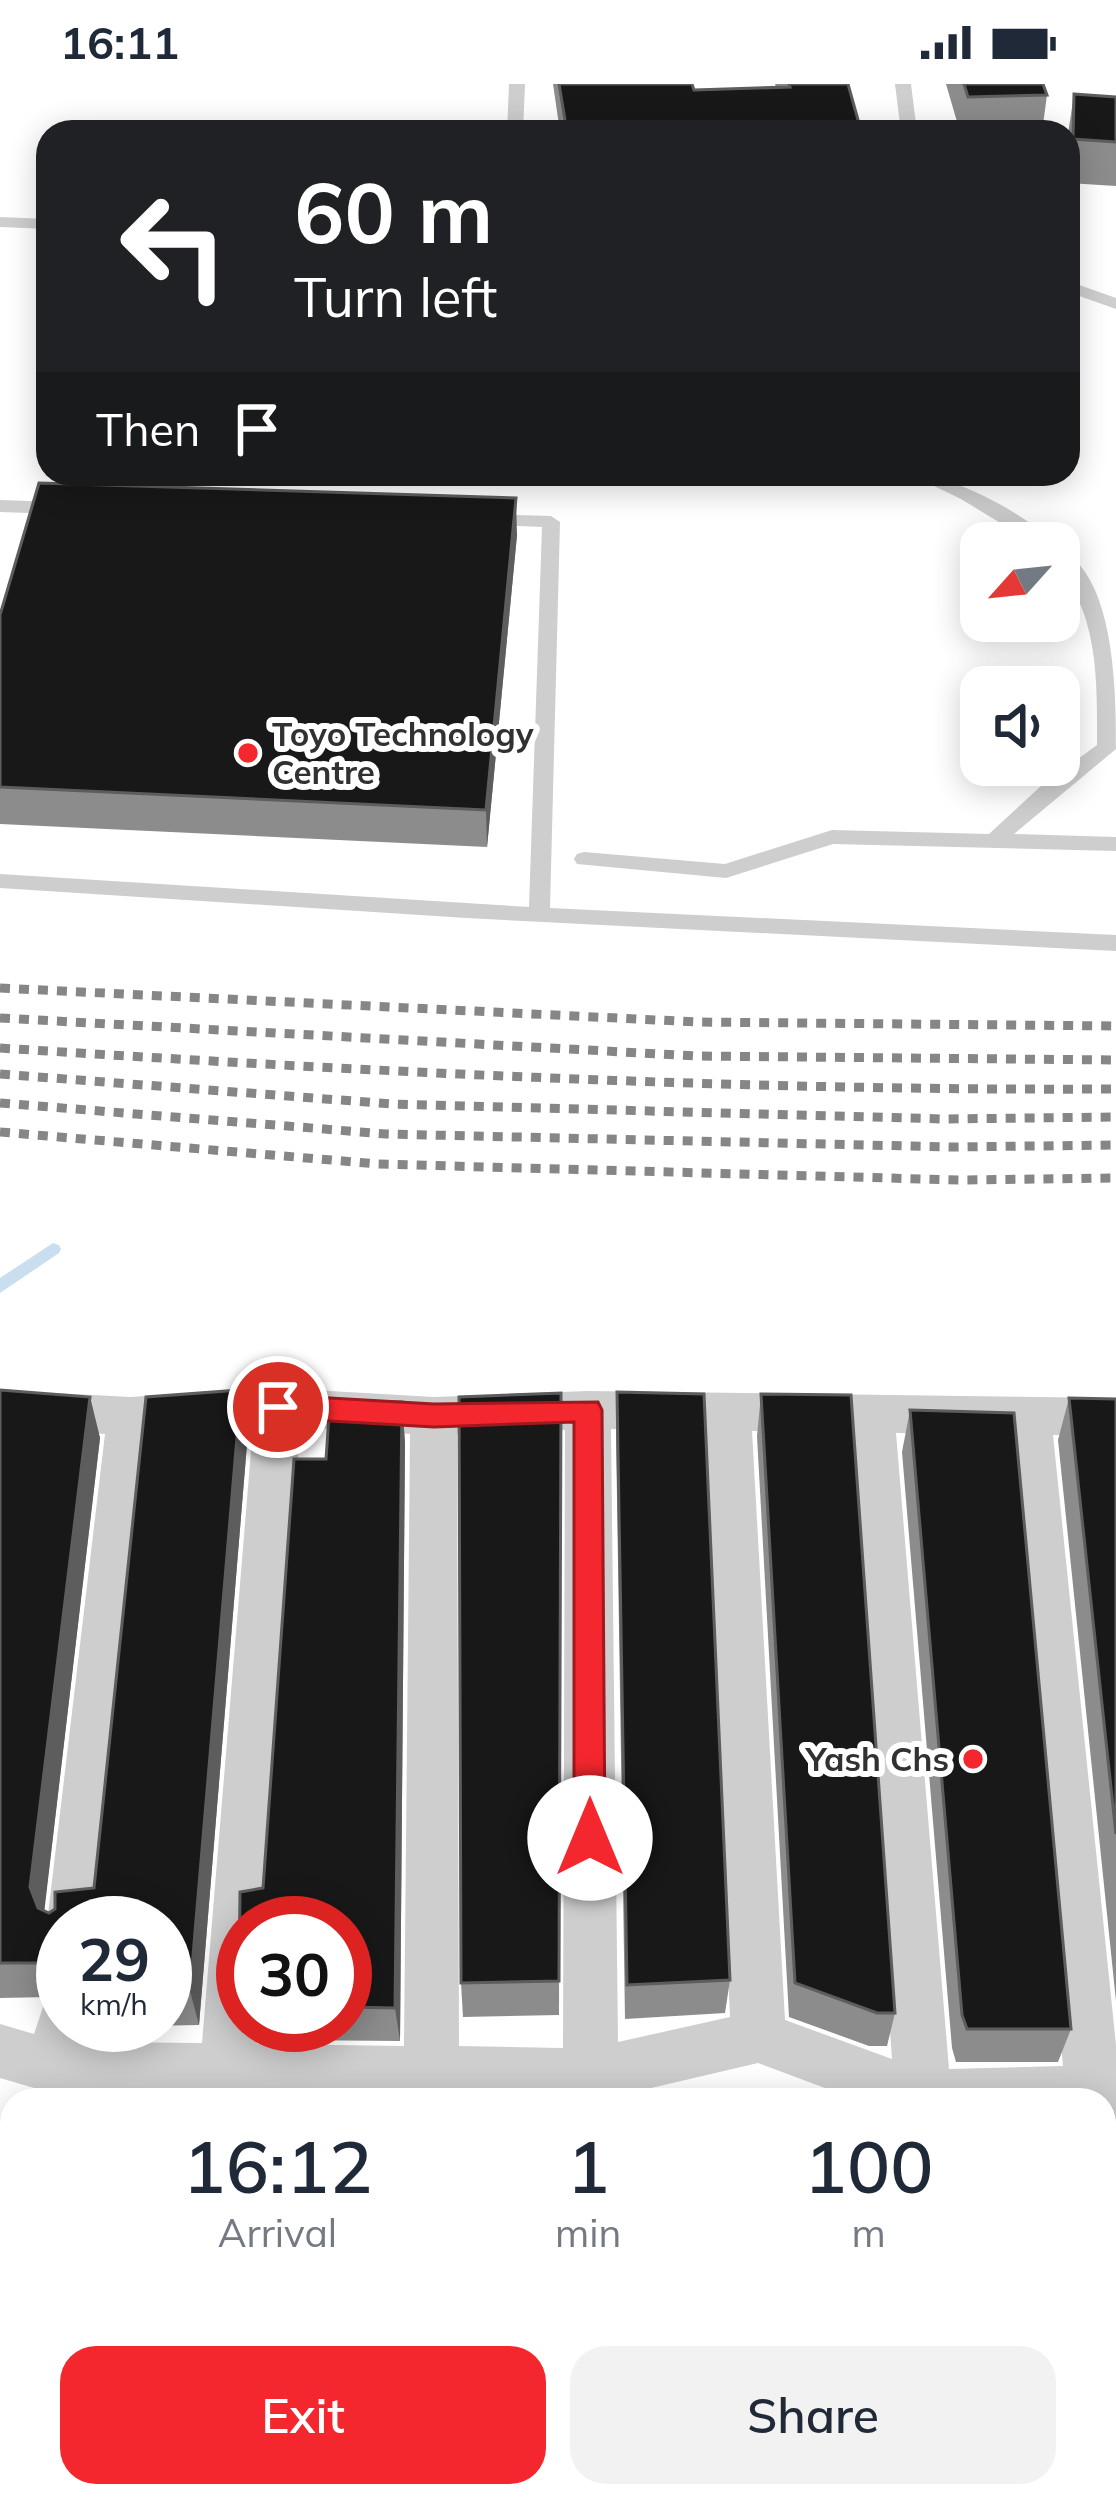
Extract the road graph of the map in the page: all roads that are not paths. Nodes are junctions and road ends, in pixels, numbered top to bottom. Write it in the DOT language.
graph roads {
  1 [pos="517,84"];
  2 [pos="903,84"];
  3 [pos="515,120"];
  4 [pos="908,120"];
  5 [pos="0,222"];
  6 [pos="36,224"];
  7 [pos="1080,290"];
  8 [pos="1116,304"];
  9 [pos="946,486"];
  10 [pos="0,506"];
  11 [pos="72,508"];
  12 [pos="455,519"];
  13 [pos="1011,522"];
  14 [pos="1080,585"];
  15 [pos="994,841"];
  16 [pos="1116,844"];
  17 [pos="584,859"];
  18 [pos="0,881"];
  19 [pos="539,914"];
  20 [pos="1116,943"];
  21 [pos="278,1407"];
  22 [pos="0,1409"];
  23 [pos="588,1410"];
  24 [pos="728,1414"];
  25 [pos="1028,1414"];
  26 [pos="434,1415"];
  27 [pos="871,1415"];
  28 [pos="130,1416"];
  29 [pos="1116,1417"];
  30 [pos="77,1896"];
  31 [pos="758,2037"];
  32 [pos="36,2048"];
  33 [pos="0,2051"];
  34 [pos="107,2052"];
  35 [pos="228,2068"];
  36 [pos="430,2073"];
  37 [pos="591,2075"];
  38 [pos="898,2088"];
  39 [pos="922,2088"];
  40 [pos="1104,2088"];
  1 -- 3 [label="lane"];
  2 -- 4 [label="lane"];
  5 -- 6 [label="lane"];
  7 -- 8 [label="lane"];
  9 -- 13 [label="lane"];
  10 -- 11 [label="lane"];
  12 -- 19 [label="lane"];
  14 -- 15 [label="lane"];
  15 -- 16 [label="lane"];
  15 -- 17 [label="lane"];
  18 -- 19 [label="lane"];
  19 -- 20 [label="lane"];
  21 -- 26 [label="street"];
  21 -- 28 [label="street"];
  21 -- 35 [label="street"];
  22 -- 28 [label="street"];
  23 -- 24 [label="street"];
  23 -- 26 [label="street"];
  23 -- 37 [label="street"];
  24 -- 27 [label="street"];
  24 -- 31 [label="street"];
  25 -- 27 [label="street"];
  25 -- 29 [label="street"];
  25 -- 40 [label="street"];
  26 -- 36 [label="street"];
  27 -- 39 [label="street"];
  28 -- 30 [label="street"];
  31 -- 37 [label="street"];
  31 -- 38 [label="street"];
  32 -- 33 [label="street"];
  34 -- 35 [label="street"];
  35 -- 36 [label="street"];
  36 -- 37 [label="street"];
}
